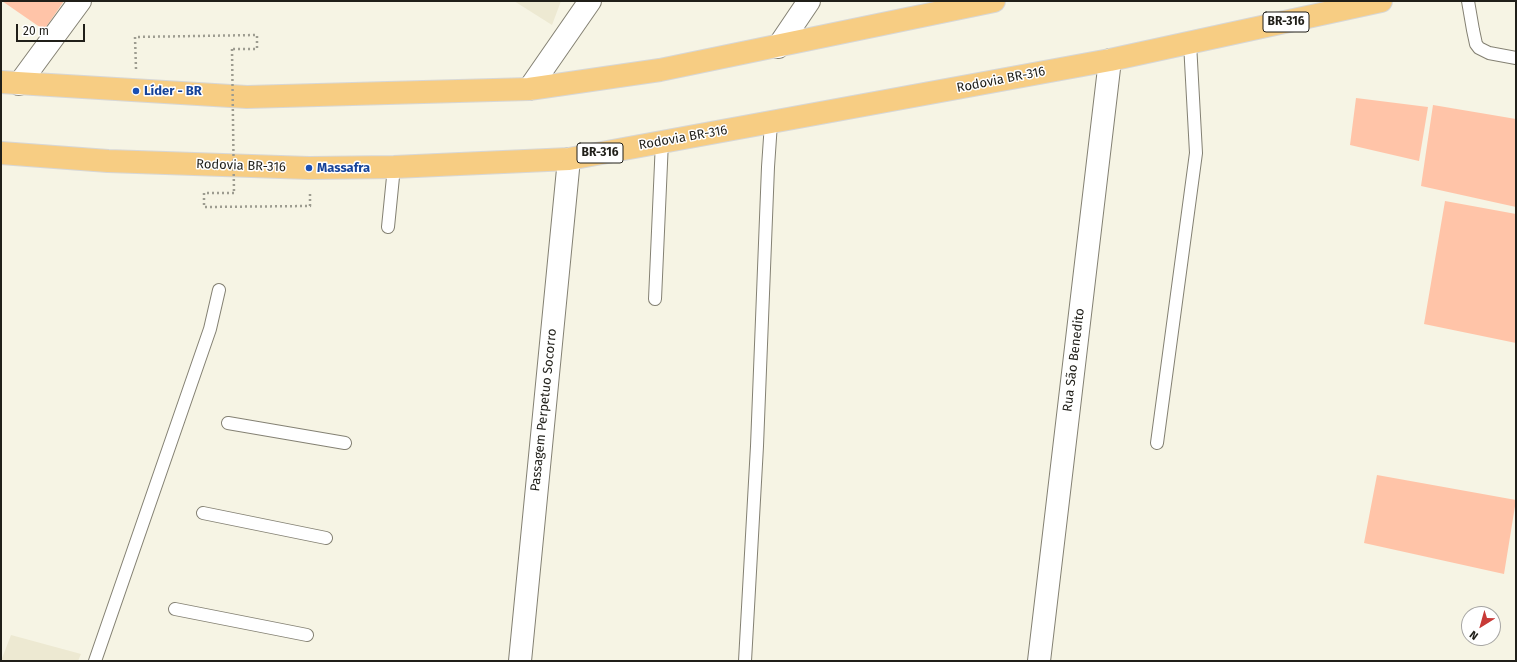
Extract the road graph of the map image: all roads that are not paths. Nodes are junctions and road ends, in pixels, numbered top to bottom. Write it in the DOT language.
graph roads {
  1 [pos="80,1"];
  2 [pos="590,1"];
  3 [pos="809,1"];
  4 [pos="994,1"];
  5 [pos="1381,1"];
  6 [pos="1468,1"];
  7 [pos="1190,43"];
  8 [pos="778,46"];
  9 [pos="1516,58"];
  10 [pos="1110,60"];
  11 [pos="10,83"];
  12 [pos="529,89"];
  13 [pos="771,123"];
  14 [pos="662,141"];
  15 [pos="1,153"];
  16 [pos="569,159"];
  17 [pos="394,167"];
  18 [pos="388,227"];
  19 [pos="219,290"];
  20 [pos="655,299"];
  21 [pos="228,423"];
  22 [pos="345,443"];
  23 [pos="1157,443"];
  24 [pos="202,513"];
  25 [pos="326,538"];
  26 [pos="175,608"];
  27 [pos="307,635"];
  28 [pos="95,661"];
  29 [pos="520,661"];
  30 [pos="745,661"];
  31 [pos="1038,661"];
  1 -- 11 [label="street"];
  2 -- 12 [label="street"];
  3 -- 8 [label="street"];
  4 -- 8 [label="highway"];
  5 -- 7 [label="highway, BR-316"];
  6 -- 9 [label="lane"];
  7 -- 10 [label="highway, Rodovia BR-316 / BR-316"];
  7 -- 23 [label="lane"];
  8 -- 12 [label="highway"];
  10 -- 13 [label="highway, Rodovia BR-316 / BR-316"];
  10 -- 31 [label="street, Rua São Benedito"];
  11 -- 12 [label="highway"];
  13 -- 14 [label="highway, Rodovia BR-316 / BR-316"];
  13 -- 30 [label="lane"];
  14 -- 16 [label="highway, Rodovia BR-316 / BR-316"];
  14 -- 20 [label="lane"];
  15 -- 17 [label="highway, Rodovia BR-316 / BR-316"];
  16 -- 17 [label="highway, Rodovia BR-316 / BR-316"];
  16 -- 29 [label="street, Passagem Perpetuo Socorro"];
  17 -- 18 [label="lane"];
  19 -- 28 [label="lane"];
  21 -- 22 [label="lane"];
  24 -- 25 [label="lane"];
  26 -- 27 [label="lane"];
}
